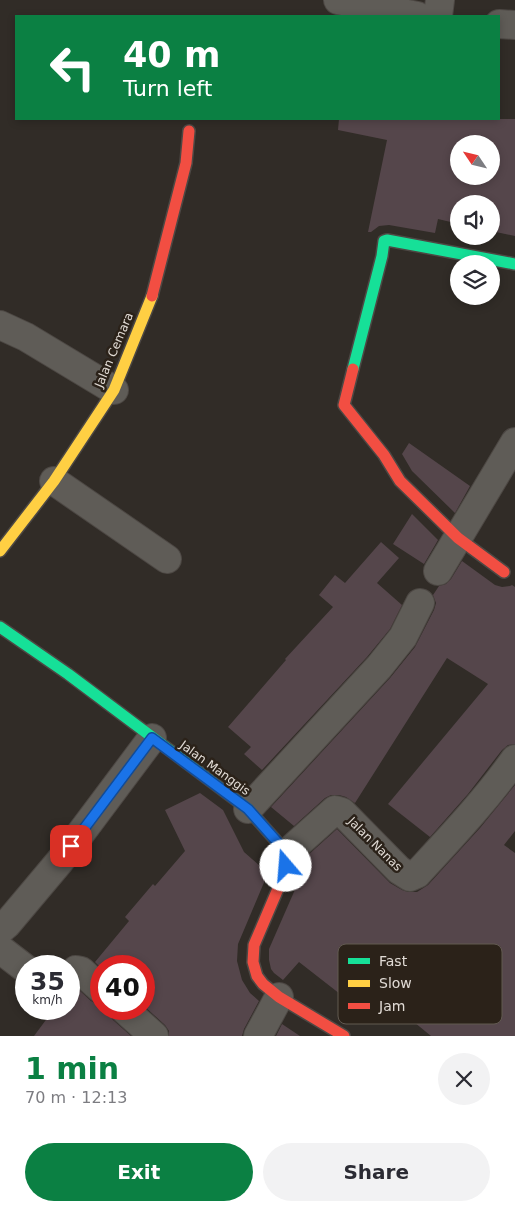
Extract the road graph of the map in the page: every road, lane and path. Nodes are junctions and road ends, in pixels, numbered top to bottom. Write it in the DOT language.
graph roads {
  1 [pos="338,0"];
  2 [pos="440,0"];
  3 [pos="412,15"];
  4 [pos="438,15"];
  5 [pos="500,24"];
  6 [pos="515,25"];
  7 [pos="189,131"];
  8 [pos="515,264"];
  9 [pos="0,325"];
  10 [pos="114,390"];
  11 [pos="515,442"];
  12 [pos="54,481"];
  13 [pos="458,538"];
  14 [pos="0,552"];
  15 [pos="167,559"];
  16 [pos="438,571"];
  17 [pos="504,572"];
  18 [pos="420,603"];
  19 [pos="0,627"];
  20 [pos="152,738"];
  21 [pos="515,759"];
  22 [pos="248,809"];
  23 [pos="287,853"];
  24 [pos="0,930"];
  25 [pos="0,949"];
  26 [pos="15,961"];
  27 [pos="80,971"];
  28 [pos="90,979"];
  29 [pos="279,997"];
  30 [pos="136,1020"];
  31 [pos="154,1036"];
  32 [pos="258,1036"];
  33 [pos="344,1036"];
  1 -- 3 [label="street"];
  2 -- 4 [label="street"];
  5 -- 6 [label="street"];
  7 -- 10 [label="street, Jalan Cemara"];
  8 -- 13 [label="street"];
  9 -- 10 [label="street"];
  10 -- 12 [label="street, Jalan Cemara"];
  11 -- 13 [label="street"];
  12 -- 14 [label="street, Jalan Cemara"];
  12 -- 15 [label="street"];
  13 -- 16 [label="street"];
  13 -- 17 [label="street"];
  18 -- 22 [label="street"];
  19 -- 20 [label="street, Jalan Manggis"];
  20 -- 22 [label="street, Jalan Manggis"];
  20 -- 24 [label="street"];
  21 -- 23 [label="street, Jalan Nanas"];
  22 -- 23 [label="street, Jalan Manggis"];
  23 -- 29 [label="street"];
  25 -- 26 [label="street"];
  27 -- 28 [label="street"];
  29 -- 32 [label="street"];
  29 -- 33 [label="street"];
  30 -- 31 [label="street"];
}
